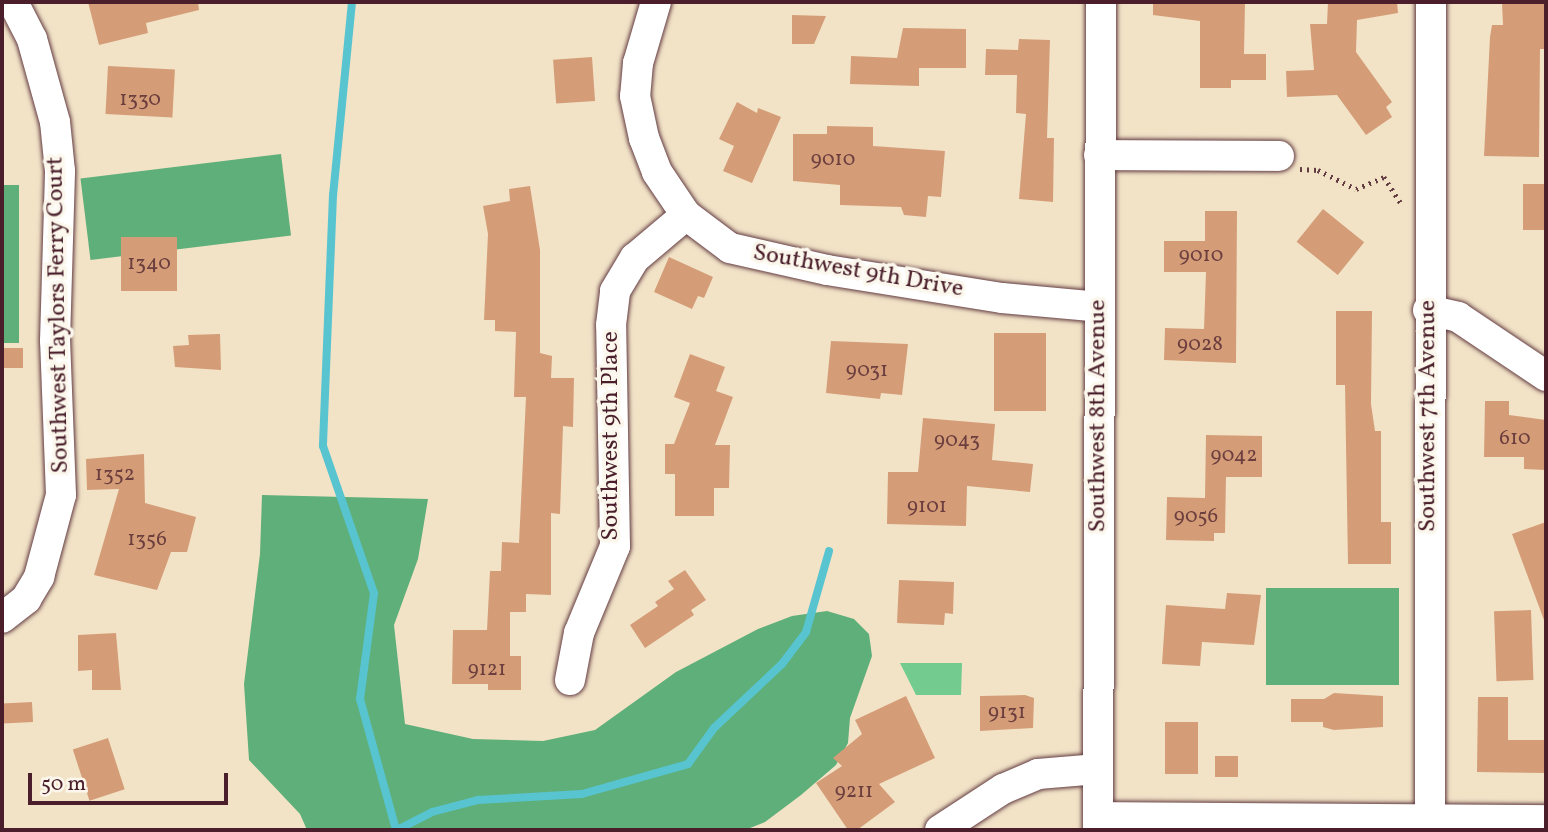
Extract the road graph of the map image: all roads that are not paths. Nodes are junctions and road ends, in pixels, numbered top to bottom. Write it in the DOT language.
graph roads {
  1 [pos="13,2"];
  2 [pos="656,2"];
  3 [pos="1101,2"];
  4 [pos="1432,2"];
  5 [pos="1100,155"];
  6 [pos="1279,156"];
  7 [pos="686,215"];
  8 [pos="1100,307"];
  9 [pos="1428,310"];
  10 [pos="1546,376"];
  11 [pos="2,618"];
  12 [pos="570,680"];
  13 [pos="1098,769"];
  14 [pos="1546,820"];
  15 [pos="1098,824"];
  16 [pos="1430,825"];
  17 [pos="940,830"];
  1 -- 11 [label="street, Southwest Taylors Ferry Court"];
  2 -- 7 [label="street, Southwest 9th Drive"];
  3 -- 5 [label="street, Southwest 8th Avenue"];
  4 -- 9 [label="street, Southwest 7th Avenue"];
  5 -- 6 [label="street"];
  5 -- 8 [label="street, Southwest 8th Avenue"];
  7 -- 8 [label="street, Southwest 9th Drive"];
  7 -- 12 [label="street, Southwest 9th Place"];
  8 -- 13 [label="street, Southwest 8th Avenue"];
  9 -- 10 [label="street"];
  9 -- 16 [label="street, Southwest 7th Avenue"];
  13 -- 15 [label="street, Southwest 8th Avenue"];
  13 -- 17 [label="street"];
  14 -- 16 [label="street"];
  15 -- 16 [label="street"];
}
